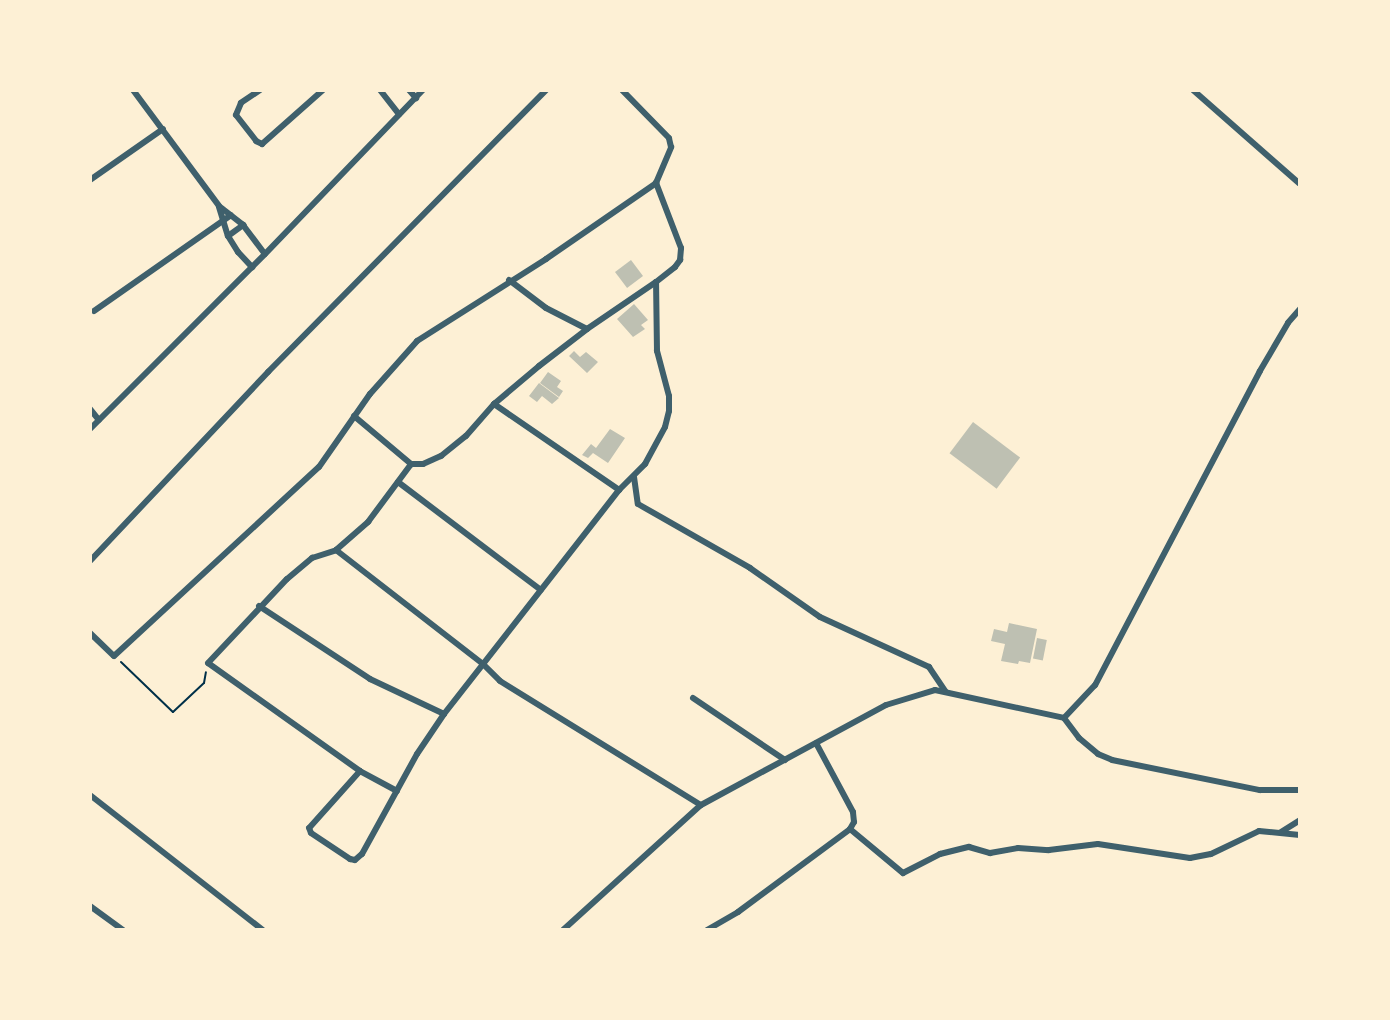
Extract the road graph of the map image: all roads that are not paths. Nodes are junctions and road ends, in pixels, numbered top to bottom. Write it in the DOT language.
graph roads {
  1 [pos="133,90"];
  2 [pos="260,90"];
  3 [pos="323,90"];
  4 [pos="380,90"];
  5 [pos="409,90"];
  6 [pos="423,90"];
  7 [pos="546,90"];
  8 [pos="622,90"];
  9 [pos="1193,90"];
  10 [pos="416,98"];
  11 [pos="399,114"];
  12 [pos="163,129"];
  13 [pos="90,180"];
  14 [pos="656,183"];
  15 [pos="1300,184"];
  16 [pos="219,206"];
  17 [pos="231,214"];
  18 [pos="222,221"];
  19 [pos="243,225"];
  20 [pos="228,236"];
  21 [pos="265,254"];
  22 [pos="252,267"];
  23 [pos="509,280"];
  24 [pos="656,282"];
  25 [pos="1300,309"];
  26 [pos="94,310"];
  27 [pos="587,329"];
  28 [pos="494,404"];
  29 [pos="90,409"];
  30 [pos="354,416"];
  31 [pos="99,420"];
  32 [pos="90,429"];
  33 [pos="411,464"];
  34 [pos="634,477"];
  35 [pos="398,482"];
  36 [pos="619,490"];
  37 [pos="336,550"];
  38 [pos="90,561"];
  39 [pos="541,590"];
  40 [pos="259,606"];
  41 [pos="90,633"];
  42 [pos="483,664"];
  43 [pos="946,692"];
  44 [pos="693,698"];
  45 [pos="444,714"];
  46 [pos="1064,718"];
  47 [pos="816,743"];
  48 [pos="785,760"];
  49 [pos="360,771"];
  50 [pos="1300,790"];
  51 [pos="397,791"];
  52 [pos="90,795"];
  53 [pos="701,805"];
  54 [pos="1300,820"];
  55 [pos="850,829"];
  56 [pos="1280,832"];
  57 [pos="1300,835"];
  58 [pos="90,906"];
  59 [pos="123,930"];
  60 [pos="263,930"];
  61 [pos="563,930"];
  62 [pos="707,930"];
  1 -- 12 [label="street"];
  2 -- 3 [label="street"];
  4 -- 11 [label="street"];
  5 -- 10 [label="street"];
  6 -- 10 [label="street"];
  7 -- 38 [label="street"];
  8 -- 14 [label="street"];
  9 -- 15 [label="street"];
  10 -- 11 [label="street"];
  11 -- 21 [label="street"];
  12 -- 13 [label="street"];
  12 -- 16 [label="street"];
  14 -- 23 [label="street"];
  14 -- 24 [label="street"];
  16 -- 17 [label="street"];
  16 -- 18 [label="street"];
  17 -- 18 [label="street"];
  17 -- 19 [label="street"];
  18 -- 20 [label="street"];
  18 -- 26 [label="street"];
  19 -- 20 [label="street"];
  19 -- 21 [label="street"];
  20 -- 22 [label="street"];
  21 -- 22 [label="street"];
  22 -- 31 [label="street"];
  23 -- 27 [label="street"];
  23 -- 30 [label="street"];
  24 -- 27 [label="street"];
  24 -- 34 [label="street"];
  25 -- 46 [label="street"];
  27 -- 28 [label="street"];
  28 -- 33 [label="street"];
  28 -- 36 [label="street"];
  29 -- 31 [label="street"];
  30 -- 33 [label="street"];
  30 -- 41 [label="street"];
  31 -- 32 [label="street"];
  33 -- 35 [label="street"];
  34 -- 36 [label="street"];
  34 -- 43 [label="street"];
  35 -- 37 [label="street"];
  35 -- 39 [label="street"];
  36 -- 39 [label="street"];
  37 -- 40 [label="street"];
  37 -- 42 [label="street"];
  39 -- 42 [label="street"];
  40 -- 45 [label="street"];
  40 -- 49 [label="street"];
  42 -- 45 [label="street"];
  42 -- 53 [label="street"];
  43 -- 46 [label="street"];
  43 -- 47 [label="street"];
  44 -- 48 [label="street"];
  45 -- 51 [label="street"];
  46 -- 50 [label="street"];
  47 -- 48 [label="street"];
  47 -- 55 [label="street"];
  48 -- 53 [label="street"];
  49 -- 51 [label="street"];
  49 -- 51 [label="street"];
  52 -- 60 [label="street"];
  53 -- 61 [label="street"];
  54 -- 56 [label="street"];
  55 -- 56 [label="street"];
  55 -- 62 [label="street"];
  56 -- 57 [label="street"];
  58 -- 59 [label="street"];
}
